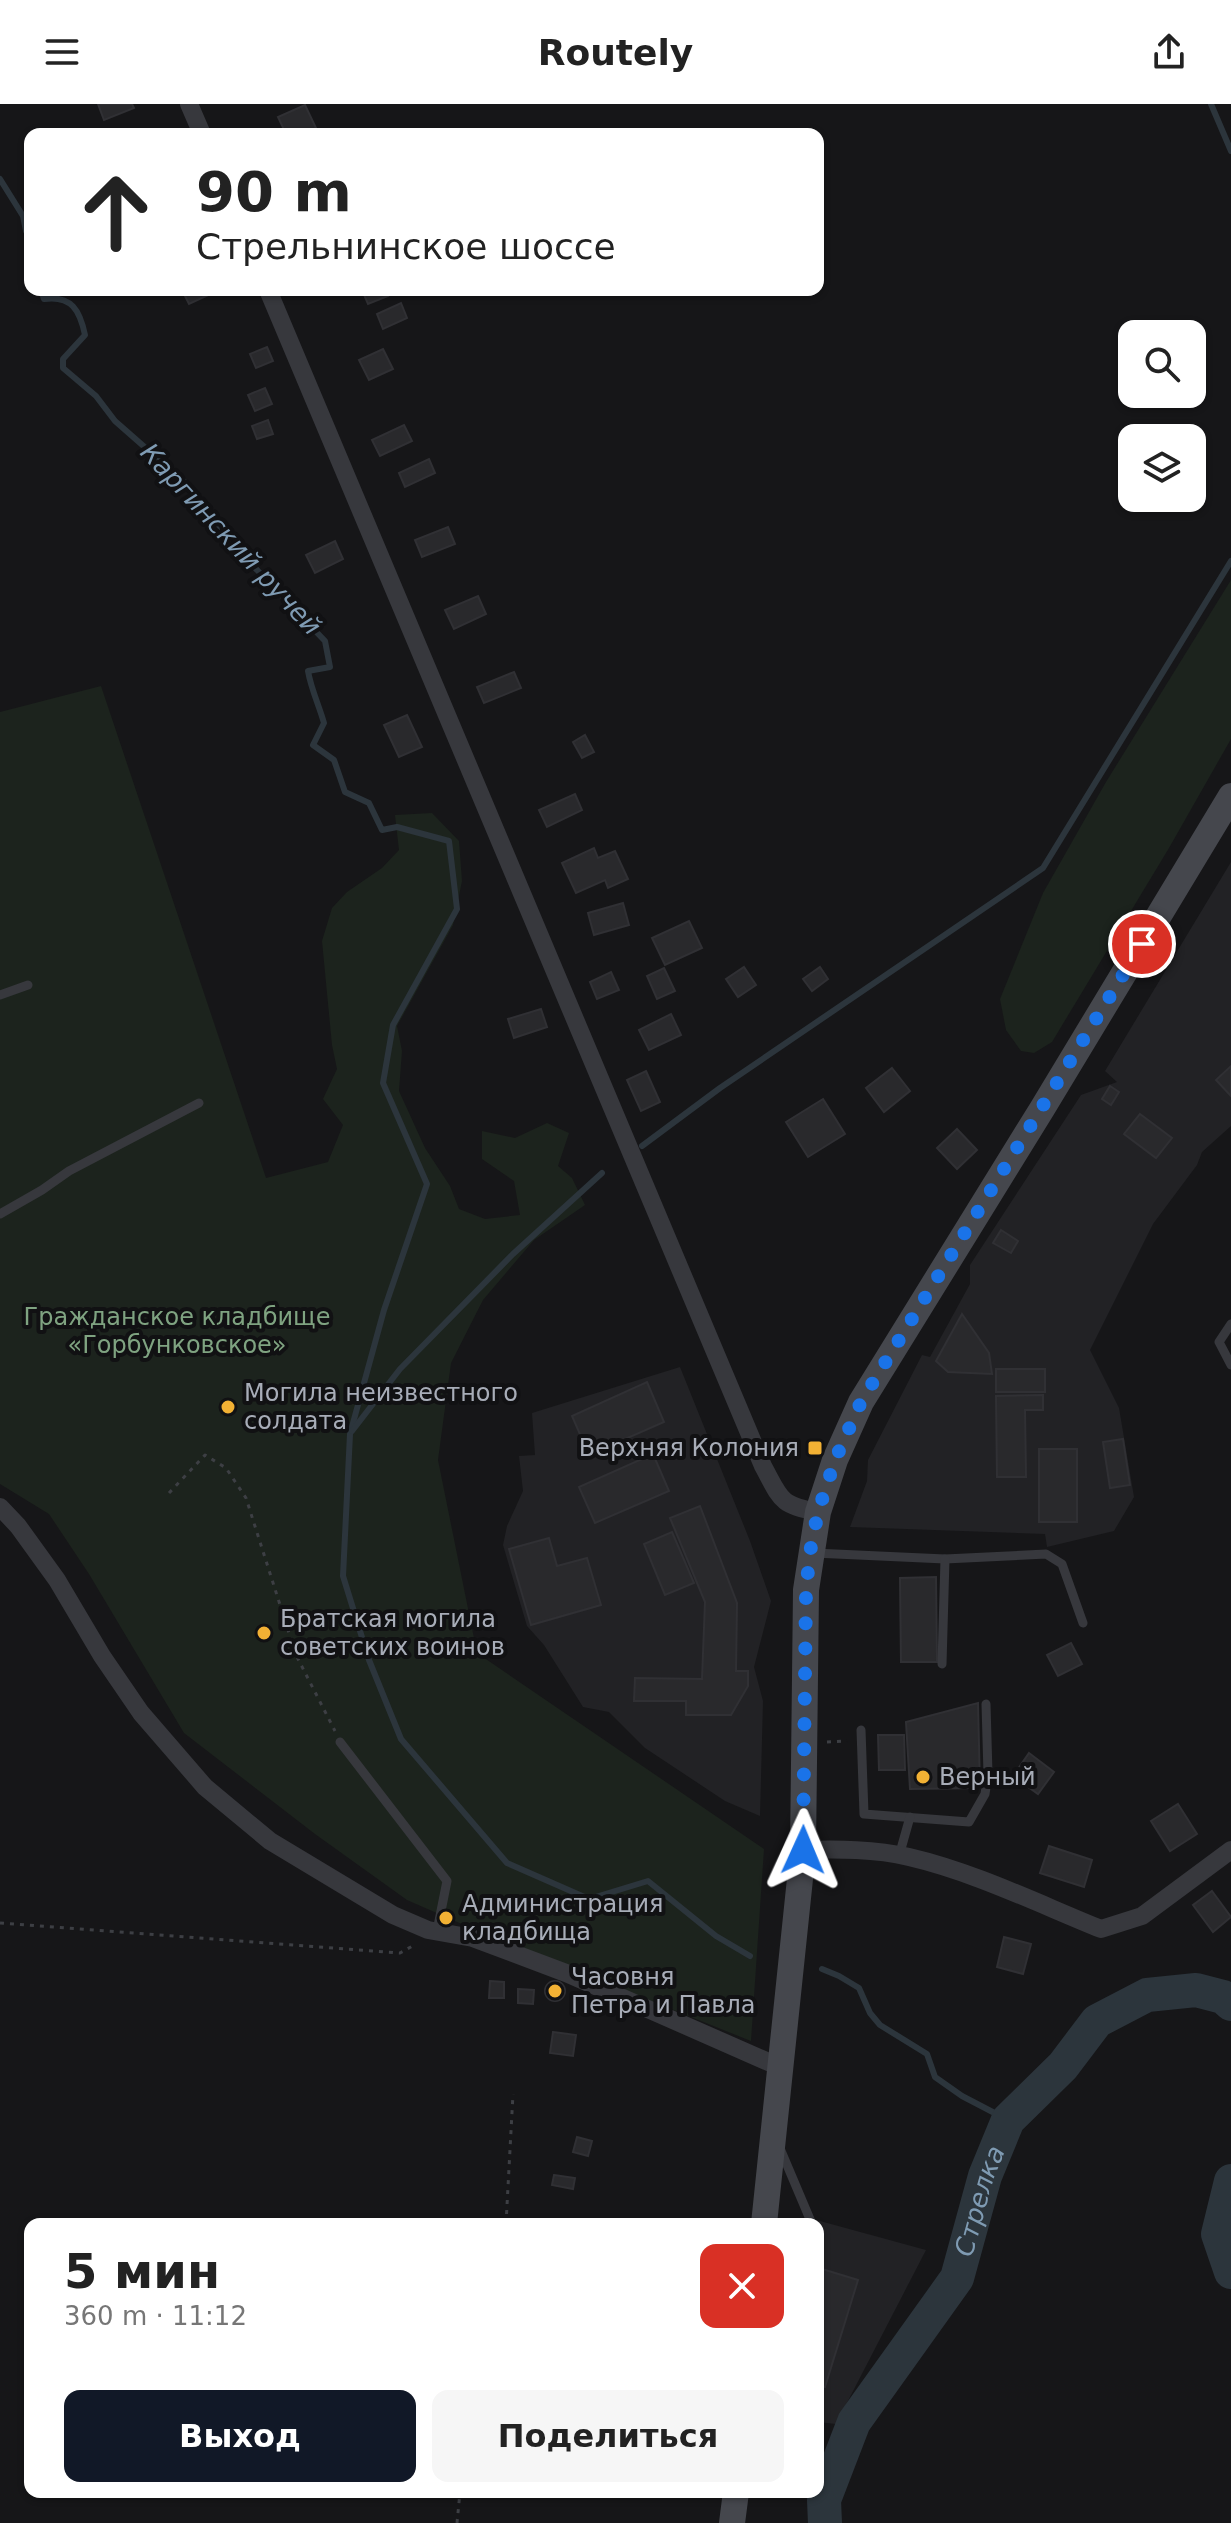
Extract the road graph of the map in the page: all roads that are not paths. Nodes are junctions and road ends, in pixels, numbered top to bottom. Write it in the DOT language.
graph roads {
  1 [pos="189,104"];
  2 [pos="199,128"];
  3 [pos="271,296"];
  4 [pos="1231,796"];
  5 [pos="28,985"];
  6 [pos="0,995"];
  7 [pos="199,1103"];
  8 [pos="0,1214"];
  9 [pos="1231,1324"];
  10 [pos="1231,1365"];
  11 [pos="0,1507"];
  12 [pos="818,1512"];
  13 [pos="810,1552"];
  14 [pos="945,1559"];
  15 [pos="1083,1623"];
  16 [pos="942,1664"];
  17 [pos="986,1704"];
  18 [pos="862,1735"];
  19 [pos="340,1742"];
  20 [pos="910,1817"];
  21 [pos="803,1850"];
  22 [pos="1231,1850"];
  23 [pos="899,1856"];
  24 [pos="437,1931"];
  25 [pos="782,2068"];
  26 [pos="774,2134"];
  27 [pos="765,2218"];
  28 [pos="809,2218"];
  29 [pos="735,2498"];
  30 [pos="732,2523"];
  1 -- 2 [label="street"];
  3 -- 12 [label="street"];
  4 -- 12 [label="main road"];
  5 -- 6 [label="lane"];
  7 -- 8 [label="lane"];
  9 -- 10 [label="lane"];
  11 -- 24 [label="street"];
  12 -- 13 [label="main road"];
  13 -- 14 [label="lane"];
  13 -- 21 [label="main road"];
  14 -- 15 [label="lane"];
  14 -- 16 [label="lane"];
  17 -- 20 [label="lane"];
  18 -- 20 [label="lane"];
  19 -- 24 [label="lane"];
  20 -- 23 [label="lane"];
  21 -- 23 [label="street"];
  21 -- 25 [label="main road"];
  22 -- 23 [label="street"];
  24 -- 25 [label="street"];
  25 -- 26 [label="main road"];
  26 -- 27 [label="main road"];
  26 -- 28 [label="lane"];
  29 -- 30 [label="main road"];
}
